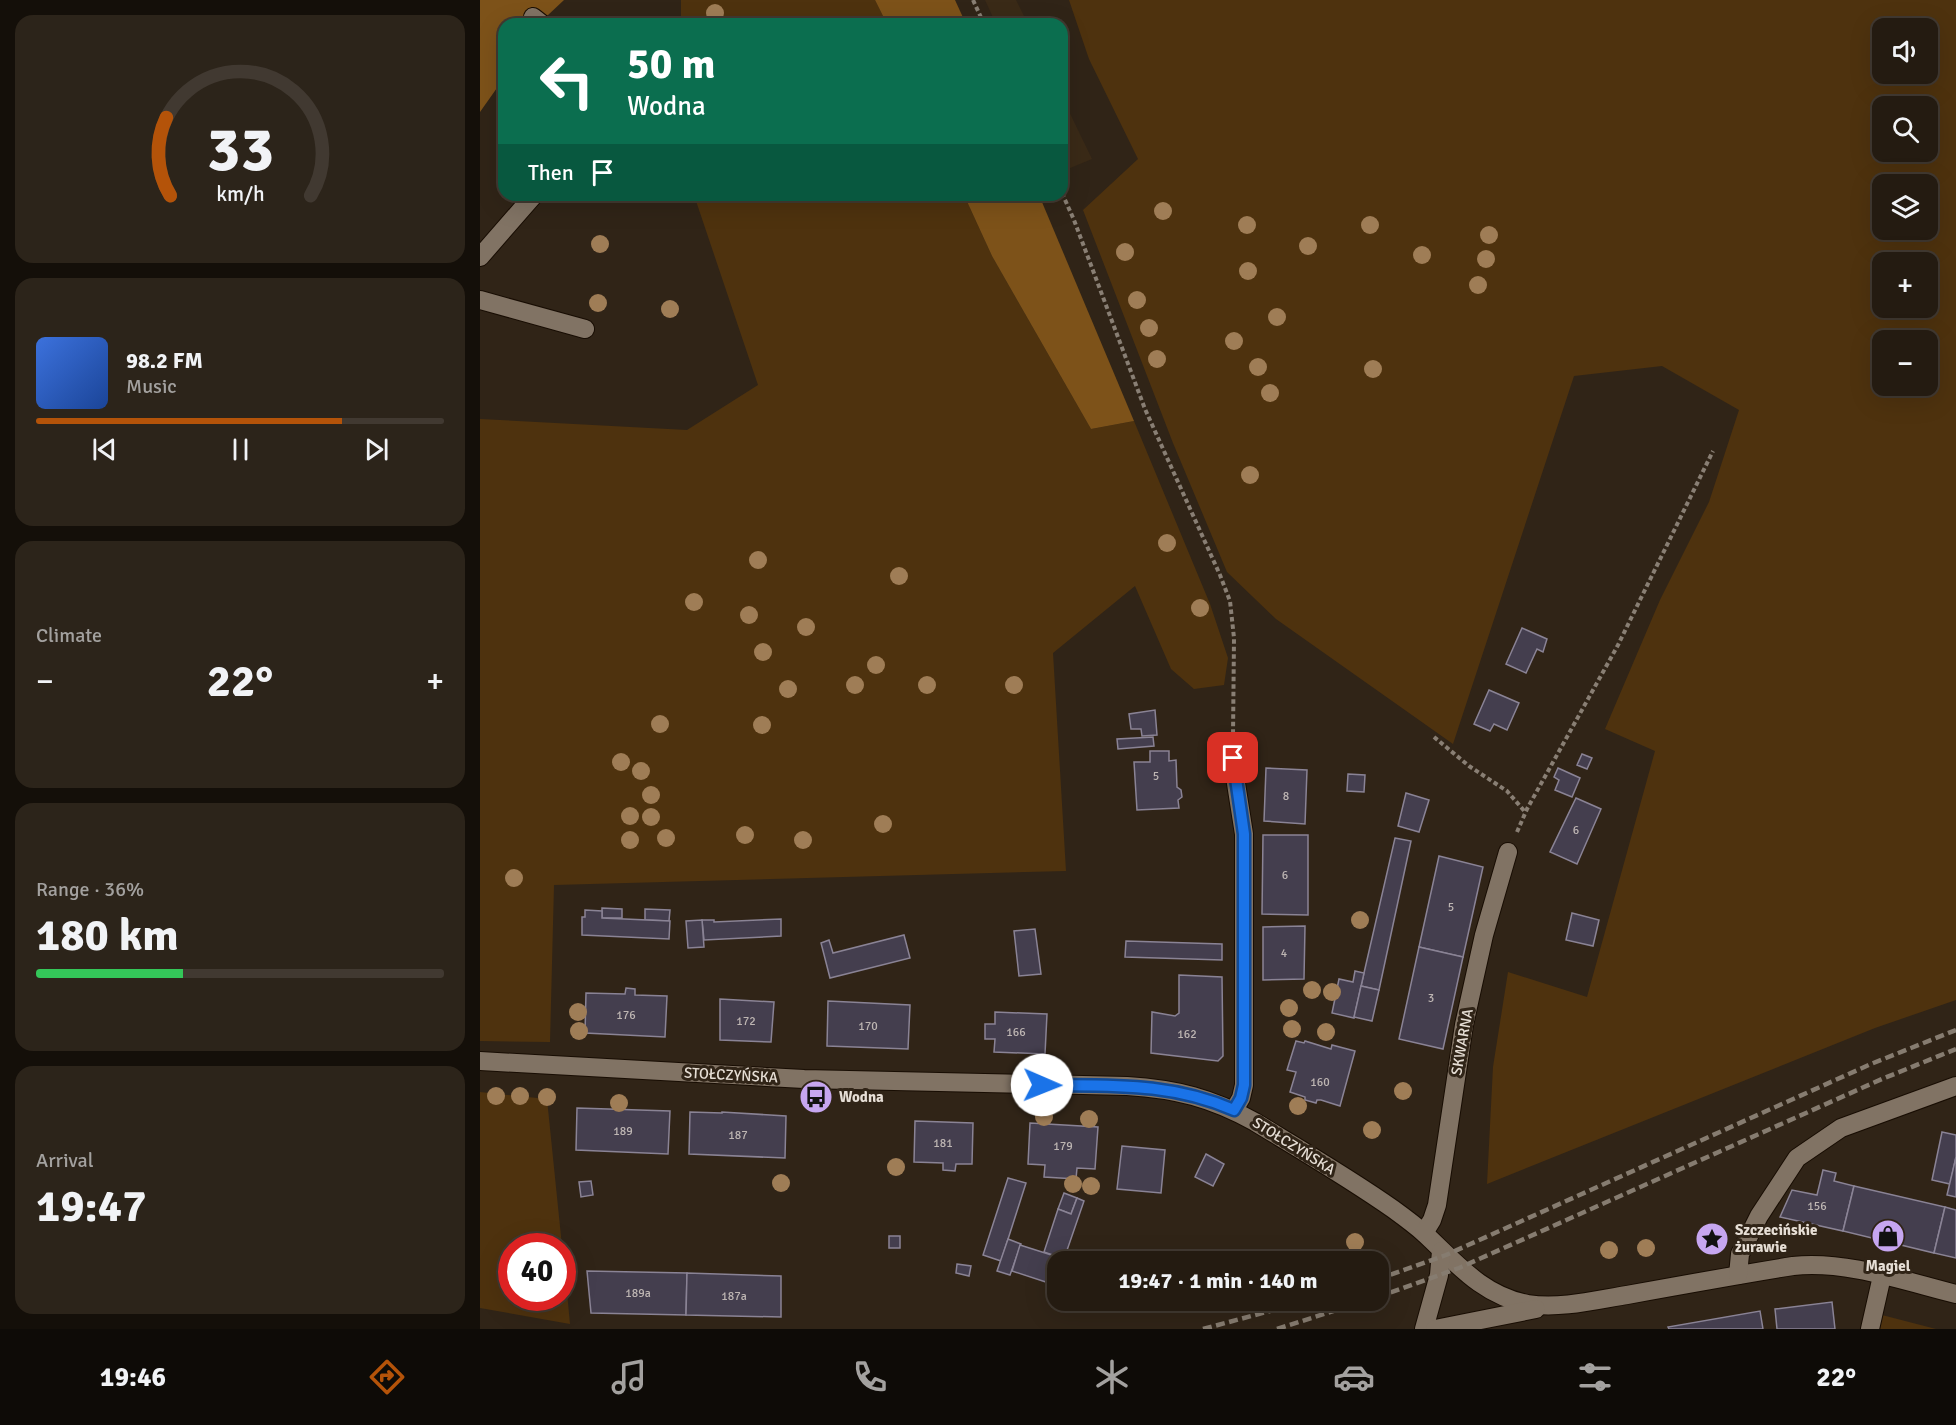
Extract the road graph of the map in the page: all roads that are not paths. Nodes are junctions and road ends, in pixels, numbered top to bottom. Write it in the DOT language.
graph roads {
  1 [pos="529,201"];
  2 [pos="480,257"];
  3 [pos="480,300"];
  4 [pos="585,329"];
  5 [pos="1233,758"];
  6 [pos="1508,852"];
  7 [pos="480,1061"];
  8 [pos="1956,1086"];
  9 [pos="1234,1110"];
  10 [pos="1424,1233"];
  11 [pos="1441,1251"];
  12 [pos="1738,1275"];
  13 [pos="1882,1276"];
  14 [pos="1956,1294"];
  15 [pos="1556,1305"];
  16 [pos="1424,1329"];
  17 [pos="1435,1329"];
  18 [pos="1870,1329"];
  1 -- 2 [label="street"];
  3 -- 4 [label="street"];
  5 -- 9 [label="street"];
  6 -- 10 [label="street, SKWARNA"];
  7 -- 9 [label="street, STOŁCZYŃSKA"];
  8 -- 12 [label="street"];
  9 -- 10 [label="street, STOŁCZYŃSKA"];
  10 -- 11 [label="street, STOŁCZYŃSKA"];
  11 -- 15 [label="street, STOŁCZYŃSKA"];
  11 -- 16 [label="street"];
  12 -- 13 [label="street, STOŁCZYŃSKA"];
  12 -- 15 [label="street, STOŁCZYŃSKA"];
  13 -- 14 [label="street, STOŁCZYŃSKA"];
  13 -- 18 [label="street"];
  15 -- 17 [label="street"];
}
